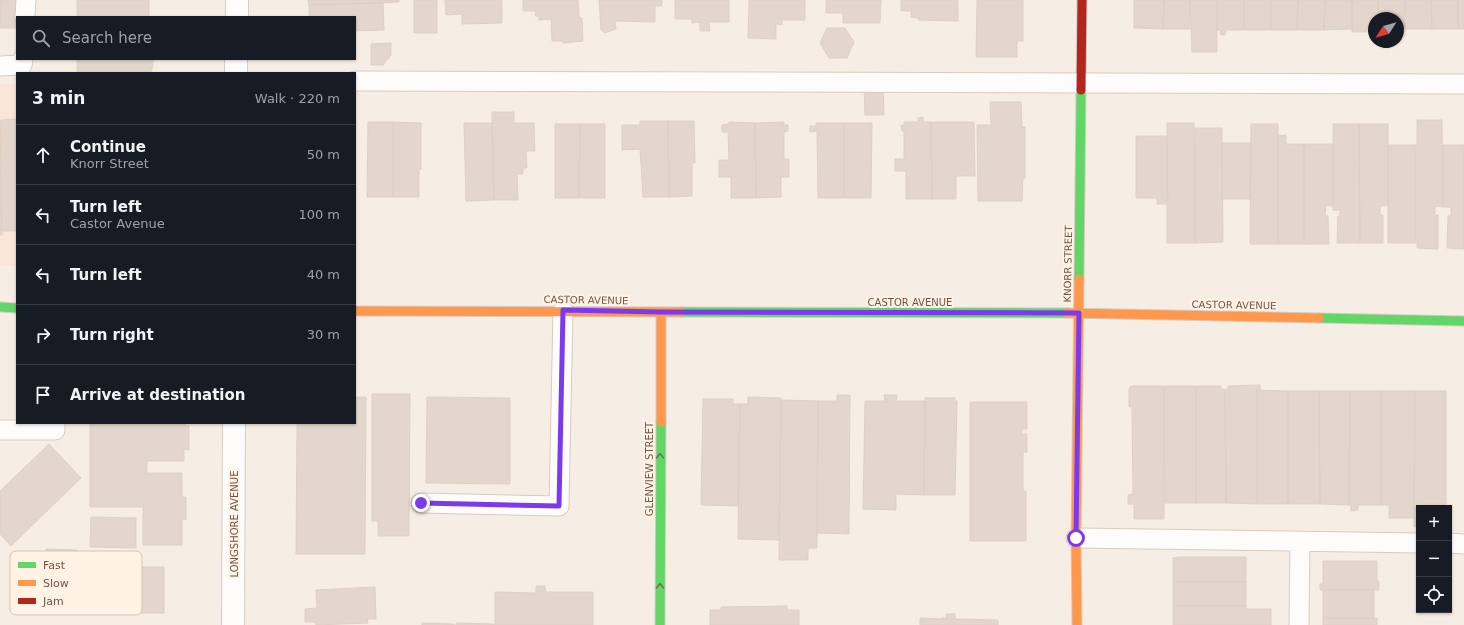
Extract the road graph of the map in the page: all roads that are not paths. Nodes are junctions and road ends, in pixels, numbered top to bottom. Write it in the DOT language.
graph roads {
  1 [pos="26,0"];
  2 [pos="238,0"];
  3 [pos="1082,0"];
  4 [pos="25,16"];
  5 [pos="237,16"];
  6 [pos="23,60"];
  7 [pos="236,60"];
  8 [pos="0,66"];
  9 [pos="236,72"];
  10 [pos="356,81"];
  11 [pos="1081,82"];
  12 [pos="1464,84"];
  13 [pos="0,307"];
  14 [pos="16,308"];
  15 [pos="563,310"];
  16 [pos="356,311"];
  17 [pos="661,312"];
  18 [pos="1079,313"];
  19 [pos="1464,321"];
  20 [pos="54,424"];
  21 [pos="234,424"];
  22 [pos="0,430"];
  23 [pos="421,503"];
  24 [pos="1076,538"];
  25 [pos="1300,541"];
  26 [pos="1416,543"];
  27 [pos="1452,543"];
  28 [pos="1464,544"];
  29 [pos="233,625"];
  30 [pos="660,625"];
  31 [pos="1077,625"];
  32 [pos="1299,625"];
  1 -- 4 [label="lane"];
  2 -- 5 [label="street"];
  3 -- 11 [label="main road, KNORR STREET"];
  6 -- 8 [label="lane"];
  7 -- 9 [label="street"];
  10 -- 11 [label="lane"];
  11 -- 12 [label="lane"];
  11 -- 18 [label="main road, KNORR STREET"];
  13 -- 14 [label="main road"];
  15 -- 16 [label="main road, CASTOR AVENUE"];
  15 -- 17 [label="main road, CASTOR AVENUE"];
  15 -- 23 [label="lane"];
  17 -- 18 [label="main road, CASTOR AVENUE"];
  30 -- 17 [label="main road, GLENVIEW STREET, one-way"];
  18 -- 19 [label="main road, CASTOR AVENUE"];
  18 -- 24 [label="main road, KNORR STREET"];
  20 -- 22 [label="lane"];
  21 -- 29 [label="street, LONGSHORE AVENUE"];
  24 -- 25 [label="lane"];
  24 -- 31 [label="main road, KNORR STREET"];
  25 -- 26 [label="lane"];
  25 -- 32 [label="lane"];
  27 -- 28 [label="lane"];
}
